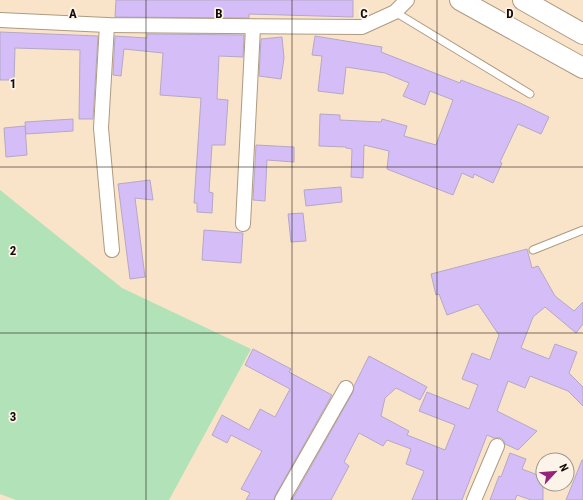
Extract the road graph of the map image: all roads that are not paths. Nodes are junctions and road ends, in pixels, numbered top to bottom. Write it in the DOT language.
graph roads {
  1 [pos="408,0"];
  2 [pos="460,0"];
  3 [pos="523,0"];
  4 [pos="395,12"];
  5 [pos="0,20"];
  6 [pos="107,25"];
  7 [pos="253,27"];
  8 [pos="583,34"];
  9 [pos="583,68"];
  10 [pos="530,94"];
  11 [pos="243,224"];
  12 [pos="583,230"];
  13 [pos="112,250"];
  14 [pos="533,250"];
  15 [pos="346,388"];
  16 [pos="496,446"];
  17 [pos="282,500"];
  18 [pos="474,500"];
  1 -- 4 [label="street"];
  2 -- 9 [label="main road"];
  3 -- 8 [label="main road"];
  4 -- 7 [label="street"];
  4 -- 10 [label="lane"];
  5 -- 6 [label="street"];
  6 -- 7 [label="street"];
  6 -- 13 [label="street"];
  7 -- 11 [label="street"];
  12 -- 14 [label="lane"];
  15 -- 17 [label="street"];
  16 -- 18 [label="street"];
}
